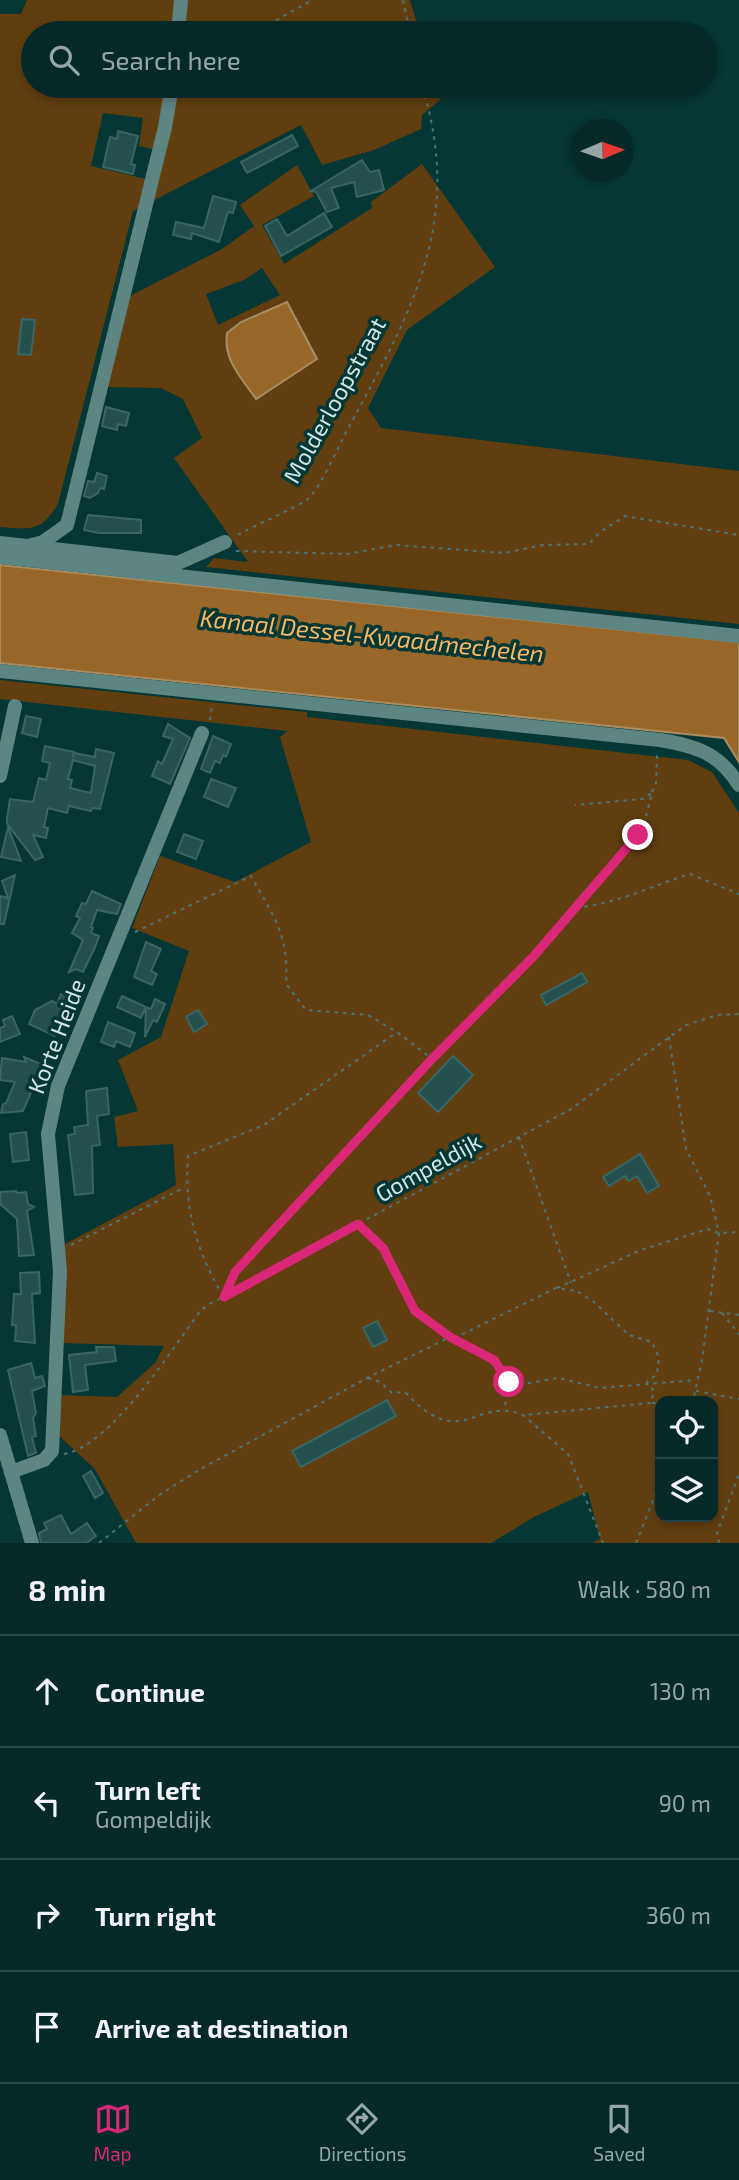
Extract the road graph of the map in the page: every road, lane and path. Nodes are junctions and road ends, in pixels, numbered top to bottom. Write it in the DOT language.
graph roads {
  1 [pos="181,0"];
  2 [pos="312,0"];
  3 [pos="403,0"];
  4 [pos="179,21"];
  5 [pos="275,21"];
  6 [pos="407,21"];
  7 [pos="170,98"];
  8 [pos="425,98"];
  9 [pos="67,525"];
  10 [pos="739,535"];
  11 [pos="0,543"];
  12 [pos="218,545"];
  13 [pos="29,546"];
  14 [pos="76,552"];
  15 [pos="0,556"];
  16 [pos="739,636"];
  17 [pos="0,671"];
  18 [pos="214,695"];
  19 [pos="15,706"];
  20 [pos="202,733"];
  21 [pos="660,740"];
  22 [pos="0,776"];
  23 [pos="739,785"];
  24 [pos="652,793"];
  25 [pos="575,805"];
  26 [pos="739,894"];
  27 [pos="572,908"];
  28 [pos="121,932"];
  29 [pos="739,1014"];
  30 [pos="397,1032"];
  31 [pos="668,1036"];
  32 [pos="432,1059"];
  33 [pos="518,1136"];
  34 [pos="186,1187"];
  35 [pos="358,1224"];
  36 [pos="719,1233"];
  37 [pos="739,1233"];
  38 [pos="60,1251"];
  39 [pos="571,1283"];
  40 [pos="556,1288"];
  41 [pos="224,1297"];
  42 [pos="709,1311"];
  43 [pos="722,1313"];
  44 [pos="739,1315"];
  45 [pos="739,1334"];
  46 [pos="450,1337"];
  47 [pos="367,1378"];
  48 [pos="697,1380"];
  49 [pos="509,1382"];
  50 [pos="647,1382"];
  51 [pos="695,1391"];
  52 [pos="694,1396"];
  53 [pos="739,1399"];
  54 [pos="651,1403"];
  55 [pos="655,1403"];
  56 [pos="503,1410"];
  57 [pos="523,1415"];
  58 [pos="0,1435"];
  59 [pos="50,1456"];
  60 [pos="11,1472"];
  61 [pos="739,1474"];
  62 [pos="655,1496"];
  63 [pos="32,1543"];
  64 [pos="99,1543"];
  65 [pos="603,1543"];
  66 [pos="636,1543"];
  67 [pos="719,1543"];
  1 -- 4 [label="street"];
  2 -- 5 [label="path"];
  3 -- 6 [label="path"];
  7 -- 9 [label="street"];
  8 -- 12 [label="path, Molderloopstraat"];
  9 -- 13 [label="street"];
  9 -- 14 [label="street"];
  10 -- 12 [label="path"];
  11 -- 13 [label="street"];
  12 -- 14 [label="street"];
  13 -- 14 [label="street"];
  15 -- 16 [label="street"];
  17 -- 18 [label="street"];
  18 -- 20 [label="path"];
  18 -- 21 [label="street"];
  19 -- 22 [label="street"];
  20 -- 28 [label="street, Korte Heide"];
  21 -- 23 [label="street"];
  21 -- 24 [label="path"];
  24 -- 25 [label="path"];
  24 -- 27 [label="path"];
  26 -- 27 [label="path"];
  27 -- 32 [label="path"];
  28 -- 30 [label="path"];
  28 -- 38 [label="street, Korte Heide"];
  29 -- 31 [label="path, Gompeldijk"];
  30 -- 32 [label="path"];
  30 -- 34 [label="path"];
  31 -- 33 [label="path, Gompeldijk"];
  31 -- 36 [label="path"];
  32 -- 41 [label="path"];
  33 -- 35 [label="path, Gompeldijk"];
  33 -- 39 [label="path"];
  34 -- 38 [label="path"];
  34 -- 41 [label="path"];
  35 -- 41 [label="path, Gompeldijk"];
  35 -- 46 [label="path"];
  36 -- 37 [label="path"];
  36 -- 39 [label="path"];
  36 -- 42 [label="path"];
  38 -- 59 [label="street, Korte Heide"];
  39 -- 40 [label="path"];
  40 -- 46 [label="path"];
  40 -- 50 [label="path"];
  41 -- 59 [label="path, Gompeldijk"];
  42 -- 43 [label="path"];
  42 -- 48 [label="path"];
  43 -- 44 [label="path"];
  43 -- 45 [label="path"];
  46 -- 47 [label="path"];
  46 -- 49 [label="path"];
  47 -- 56 [label="path"];
  47 -- 64 [label="path"];
  48 -- 50 [label="path"];
  48 -- 51 [label="path"];
  49 -- 50 [label="path"];
  49 -- 56 [label="path"];
  50 -- 54 [label="path"];
  51 -- 52 [label="path"];
  51 -- 53 [label="path"];
  54 -- 55 [label="path"];
  54 -- 57 [label="path"];
  56 -- 57 [label="path"];
  57 -- 65 [label="path"];
  58 -- 60 [label="street"];
  59 -- 60 [label="street"];
  60 -- 63 [label="street"];
  61 -- 67 [label="path"];
  62 -- 66 [label="path"];
}
